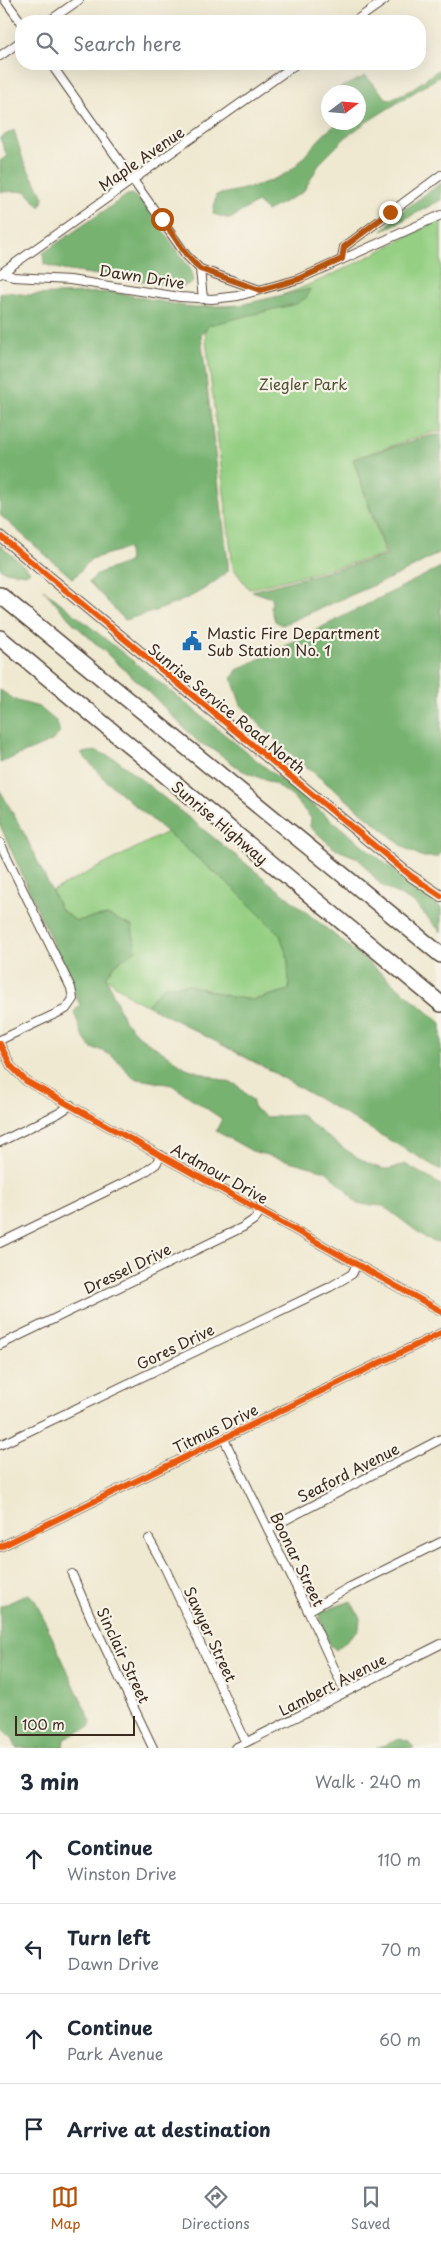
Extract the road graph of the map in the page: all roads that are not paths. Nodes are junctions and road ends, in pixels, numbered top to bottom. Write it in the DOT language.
graph roads {
  1 [pos="5,0"];
  2 [pos="78,0"];
  3 [pos="385,0"];
  4 [pos="16,15"];
  5 [pos="57,15"];
  6 [pos="364,15"];
  7 [pos="15,45"];
  8 [pos="0,56"];
  9 [pos="55,70"];
  10 [pos="288,70"];
  11 [pos="441,175"];
  12 [pos="134,180"];
  13 [pos="441,215"];
  14 [pos="342,259"];
  15 [pos="200,269"];
  16 [pos="2,273"];
  17 [pos="260,290"];
  18 [pos="203,299"];
  19 [pos="0,536"];
  20 [pos="0,595"];
  21 [pos="0,638"];
  22 [pos="0,843"];
  23 [pos="441,896"];
  24 [pos="441,955"];
  25 [pos="441,1004"];
  26 [pos="0,1042"];
  27 [pos="71,1104"];
  28 [pos="0,1142"];
  29 [pos="162,1155"];
  30 [pos="261,1210"];
  31 [pos="0,1243"];
  32 [pos="357,1264"];
  33 [pos="441,1311"];
  34 [pos="441,1333"];
  35 [pos="0,1345"];
  36 [pos="224,1439"];
  37 [pos="441,1439"];
  38 [pos="0,1445"];
  39 [pos="268,1529"];
  40 [pos="149,1539"];
  41 [pos="441,1542"];
  42 [pos="0,1547"];
  43 [pos="72,1574"];
  44 [pos="308,1611"];
  45 [pos="441,1644"];
  46 [pos="345,1692"];
  47 [pos="246,1742"];
  48 [pos="153,1748"];
  49 [pos="235,1748"];
  1 -- 4 [label="street"];
  2 -- 5 [label="street"];
  3 -- 6 [label="street"];
  7 -- 8 [label="street"];
  9 -- 12 [label="street"];
  10 -- 12 [label="street, Maple Avenue"];
  11 -- 14 [label="street"];
  12 -- 15 [label="street"];
  12 -- 16 [label="street, Maple Avenue"];
  13 -- 14 [label="street, Dawn Drive"];
  14 -- 17 [label="street, Dawn Drive"];
  15 -- 17 [label="street"];
  15 -- 18 [label="street"];
  16 -- 18 [label="street, Dawn Drive"];
  17 -- 18 [label="street, Dawn Drive"];
  19 -- 23 [label="street, Sunrise Service Road North"];
  20 -- 24 [label="highway"];
  21 -- 25 [label="highway, Sunrise Highway"];
  22 -- 26 [label="street"];
  26 -- 27 [label="street, Ardmour Drive"];
  27 -- 28 [label="street"];
  27 -- 29 [label="street, Ardmour Drive"];
  29 -- 30 [label="street, Ardmour Drive"];
  29 -- 31 [label="street"];
  30 -- 32 [label="street, Ardmour Drive"];
  30 -- 35 [label="street, Dressel Drive"];
  32 -- 33 [label="street, Ardmour Drive"];
  32 -- 38 [label="street, Gores Drive"];
  34 -- 36 [label="street, Titmus Drive"];
  36 -- 39 [label="street, Boonar Street"];
  36 -- 42 [label="street, Titmus Drive"];
  37 -- 39 [label="street, Seaford Avenue"];
  39 -- 44 [label="street, Boonar Street"];
  40 -- 47 [label="street, Sawyer Street"];
  41 -- 44 [label="street"];
  43 -- 48 [label="street, Sinclair Street"];
  44 -- 46 [label="street, Boonar Street"];
  45 -- 46 [label="street, Lambert Avenue"];
  46 -- 47 [label="street, Lambert Avenue"];
  47 -- 49 [label="street, Lambert Avenue"];
}
